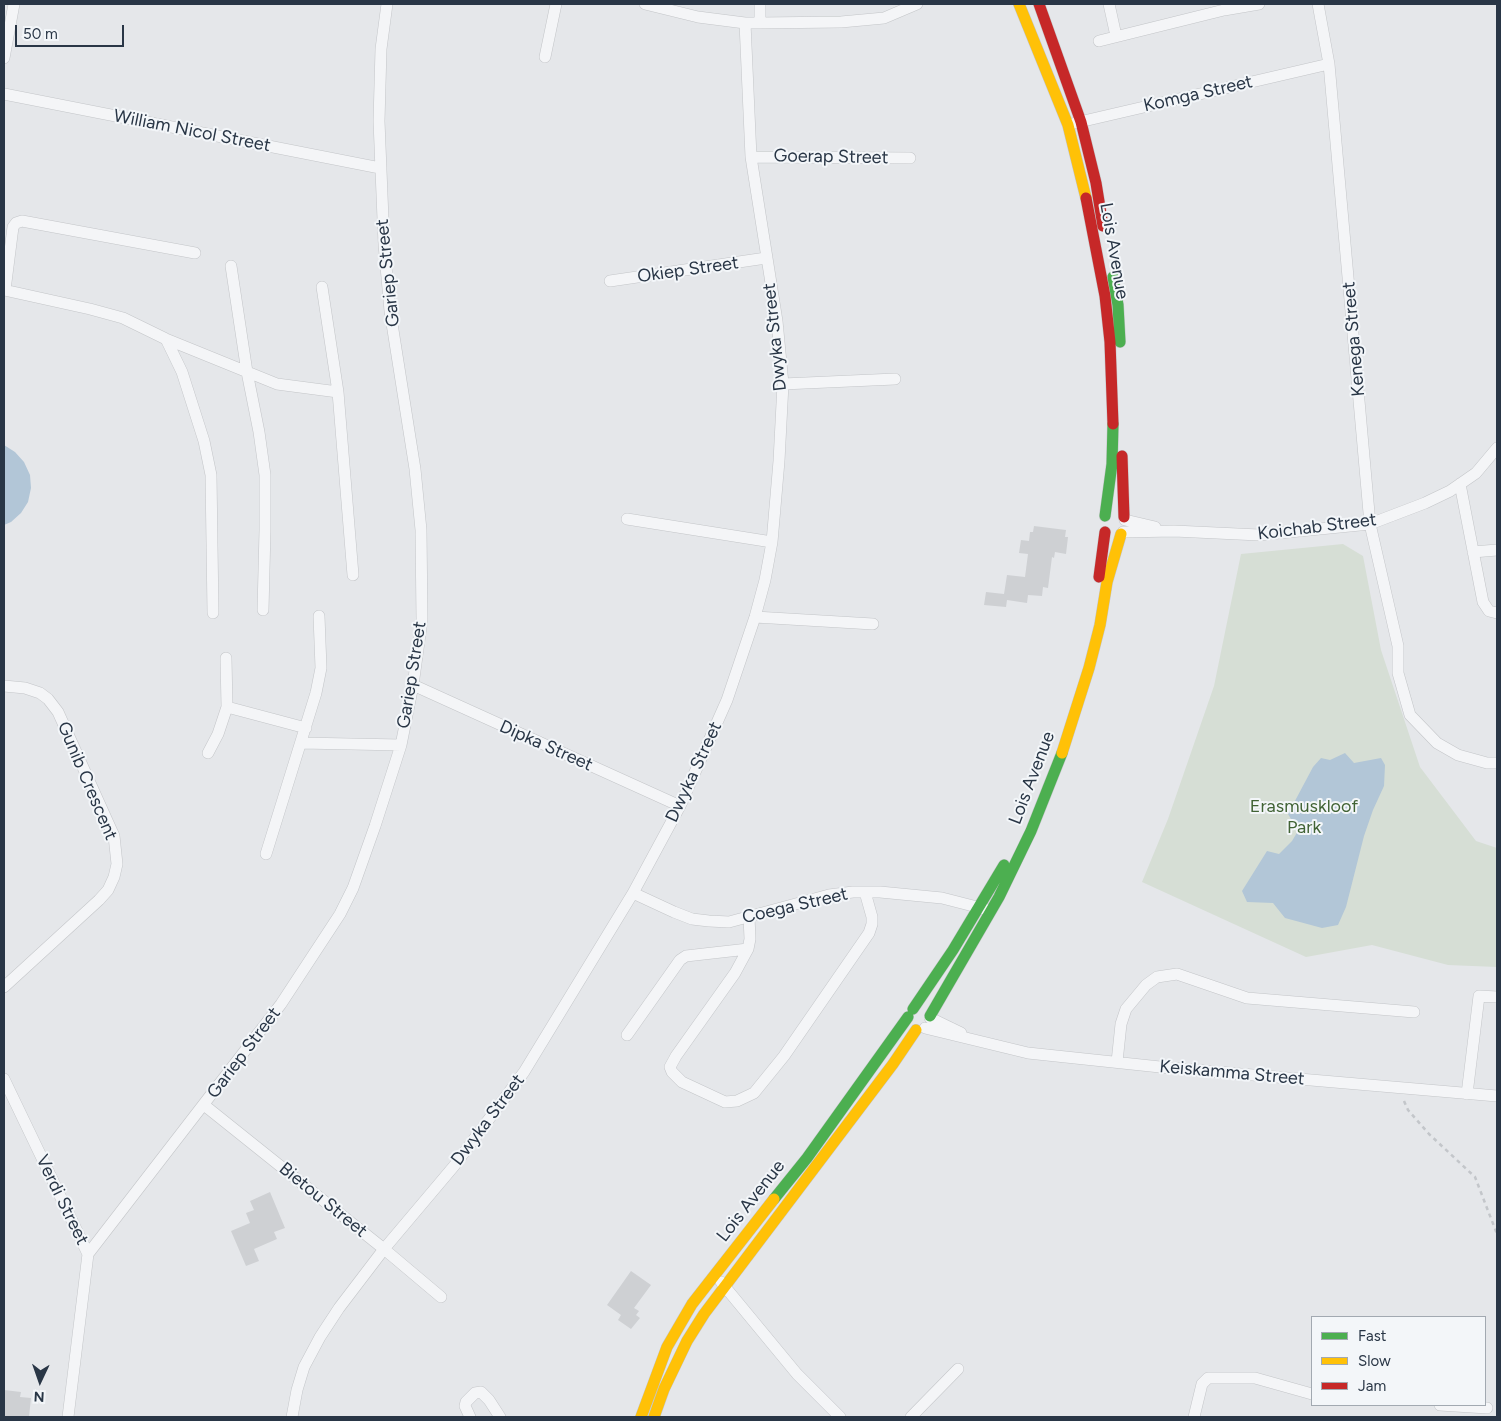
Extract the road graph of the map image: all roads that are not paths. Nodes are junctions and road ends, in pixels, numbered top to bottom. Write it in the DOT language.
graph roads {
  1 [pos="14,4"];
  2 [pos="387,4"];
  3 [pos="556,4"];
  4 [pos="645,4"];
  5 [pos="760,4"];
  6 [pos="917,4"];
  7 [pos="1019,4"];
  8 [pos="1040,4"];
  9 [pos="1109,4"];
  10 [pos="1259,4"];
  11 [pos="1318,4"];
  12 [pos="746,23"];
  13 [pos="760,23"];
  14 [pos="1116,36"];
  15 [pos="1099,41"];
  16 [pos="545,57"];
  17 [pos="4,58"];
  18 [pos="1329,64"];
  19 [pos="4,94"];
  20 [pos="1080,122"];
  21 [pos="1068,125"];
  22 [pos="751,156"];
  23 [pos="910,158"];
  24 [pos="380,168"];
  25 [pos="195,253"];
  26 [pos="766,258"];
  27 [pos="231,266"];
  28 [pos="610,281"];
  29 [pos="322,287"];
  30 [pos="4,290"];
  31 [pos="166,339"];
  32 [pos="247,372"];
  33 [pos="895,379"];
  34 [pos="783,384"];
  35 [pos="338,392"];
  36 [pos="1497,448"];
  37 [pos="1460,484"];
  38 [pos="1105,516"];
  39 [pos="1124,518"];
  40 [pos="627,519"];
  41 [pos="1370,524"];
  42 [pos="1174,531"];
  43 [pos="1105,532"];
  44 [pos="1122,533"];
  45 [pos="772,542"];
  46 [pos="1497,550"];
  47 [pos="1473,552"];
  48 [pos="353,575"];
  49 [pos="262,610"];
  50 [pos="213,613"];
  51 [pos="1497,614"];
  52 [pos="319,616"];
  53 [pos="755,617"];
  54 [pos="873,624"];
  55 [pos="226,658"];
  56 [pos="413,685"];
  57 [pos="4,686"];
  58 [pos="227,707"];
  59 [pos="306,728"];
  60 [pos="301,743"];
  61 [pos="400,745"];
  62 [pos="208,752"];
  63 [pos="1497,764"];
  64 [pos="680,806"];
  65 [pos="266,854"];
  66 [pos="865,892"];
  67 [pos="633,893"];
  68 [pos="979,906"];
  69 [pos="991,911"];
  70 [pos="748,917"];
  71 [pos="748,950"];
  72 [pos="4,987"];
  73 [pos="1497,998"];
  74 [pos="1414,1012"];
  75 [pos="910,1013"];
  76 [pos="926,1023"];
  77 [pos="626,1035"];
  78 [pos="1117,1062"];
  79 [pos="4,1079"];
  80 [pos="1468,1094"];
  81 [pos="1497,1096"];
  82 [pos="204,1105"];
  83 [pos="384,1249"];
  84 [pos="88,1254"];
  85 [pos="716,1275"];
  86 [pos="724,1286"];
  87 [pos="441,1297"];
  88 [pos="958,1369"];
  89 [pos="1311,1394"];
  90 [pos="1456,1406"];
  91 [pos="1487,1408"];
  92 [pos="68,1417"];
  93 [pos="292,1417"];
  94 [pos="470,1417"];
  95 [pos="500,1417"];
  96 [pos="641,1417"];
  97 [pos="654,1417"];
  98 [pos="840,1417"];
  99 [pos="910,1417"];
  100 [pos="1194,1417"];
  1 -- 17 [label="street"];
  2 -- 24 [label="street, Gariep Street"];
  3 -- 16 [label="street"];
  4 -- 12 [label="street"];
  5 -- 13 [label="street"];
  6 -- 13 [label="street"];
  7 -- 21 [label="street, Lois Avenue"];
  8 -- 20 [label="street, Lois Avenue"];
  9 -- 14 [label="street"];
  10 -- 14 [label="street"];
  11 -- 18 [label="street, Kenega Street"];
  12 -- 13 [label="street"];
  12 -- 22 [label="street, Dwyka Street"];
  14 -- 15 [label="street"];
  18 -- 20 [label="street, Komga Street"];
  18 -- 41 [label="street, Kenega Street"];
  19 -- 24 [label="street, William Nicol Street"];
  20 -- 21 [label="street, Komga Street"];
  20 -- 39 [label="street, Lois Avenue"];
  21 -- 38 [label="street, Lois Avenue"];
  22 -- 23 [label="street, Goerap Street"];
  22 -- 26 [label="street, Dwyka Street"];
  24 -- 56 [label="street, Gariep Street"];
  25 -- 30 [label="street"];
  26 -- 28 [label="street, Okiep Street"];
  26 -- 34 [label="street, Dwyka Street"];
  27 -- 32 [label="street"];
  29 -- 35 [label="street"];
  30 -- 31 [label="street"];
  31 -- 32 [label="street"];
  31 -- 50 [label="street"];
  32 -- 35 [label="street"];
  32 -- 49 [label="street"];
  33 -- 34 [label="street"];
  34 -- 45 [label="street, Dwyka Street"];
  35 -- 48 [label="street"];
  36 -- 37 [label="street, Koichab Street"];
  37 -- 41 [label="street, Koichab Street"];
  37 -- 47 [label="street"];
  38 -- 39 [label="street"];
  38 -- 43 [label="street, Lois Avenue"];
  39 -- 42 [label="street, Koichab Street"];
  39 -- 44 [label="street, Lois Avenue"];
  40 -- 45 [label="street"];
  41 -- 42 [label="street, Koichab Street"];
  41 -- 63 [label="street, Kenega Street"];
  42 -- 44 [label="street, Koichab Street"];
  43 -- 44 [label="street"];
  43 -- 68 [label="street, Lois Avenue"];
  44 -- 69 [label="street, Lois Avenue"];
  45 -- 53 [label="street, Dwyka Street"];
  46 -- 47 [label="street"];
  47 -- 51 [label="street"];
  52 -- 59 [label="street"];
  53 -- 54 [label="street"];
  53 -- 64 [label="street, Dwyka Street"];
  55 -- 58 [label="street"];
  56 -- 61 [label="street, Gariep Street"];
  56 -- 64 [label="street, Dipka Street"];
  57 -- 72 [label="street, Gunib Crescent"];
  58 -- 59 [label="street"];
  58 -- 62 [label="street"];
  59 -- 60 [label="street"];
  60 -- 61 [label="street"];
  60 -- 65 [label="street"];
  61 -- 82 [label="street, Gariep Street"];
  64 -- 67 [label="street, Dwyka Street"];
  66 -- 68 [label="street, Coega Street"];
  66 -- 70 [label="street, Coega Street"];
  66 -- 71 [label="street"];
  67 -- 70 [label="street, Coega Street"];
  67 -- 83 [label="street, Dwyka Street"];
  68 -- 69 [label="street, Coega Street"];
  68 -- 75 [label="street, Lois Avenue"];
  69 -- 76 [label="street, Lois Avenue"];
  70 -- 71 [label="street"];
  71 -- 77 [label="street"];
  73 -- 80 [label="street"];
  74 -- 78 [label="street"];
  75 -- 76 [label="street"];
  75 -- 76 [label="street"];
  75 -- 85 [label="street, Lois Avenue"];
  76 -- 78 [label="street, Keiskamma Street"];
  76 -- 86 [label="street, Lois Avenue"];
  78 -- 80 [label="street, Keiskamma Street"];
  79 -- 84 [label="street, Verdi Street"];
  80 -- 81 [label="street, Keiskamma Street"];
  82 -- 83 [label="street, Bietou Street"];
  82 -- 84 [label="street, Gariep Street"];
  83 -- 87 [label="street, Bietou Street"];
  83 -- 93 [label="street, Dwyka Street"];
  84 -- 92 [label="street, Verdi Street"];
  85 -- 86 [label="street"];
  85 -- 96 [label="street, Lois Avenue"];
  86 -- 97 [label="street, Lois Avenue"];
  86 -- 98 [label="street"];
  88 -- 99 [label="street"];
  89 -- 100 [label="street"];
  90 -- 91 [label="street"];
  94 -- 95 [label="street"];
}
